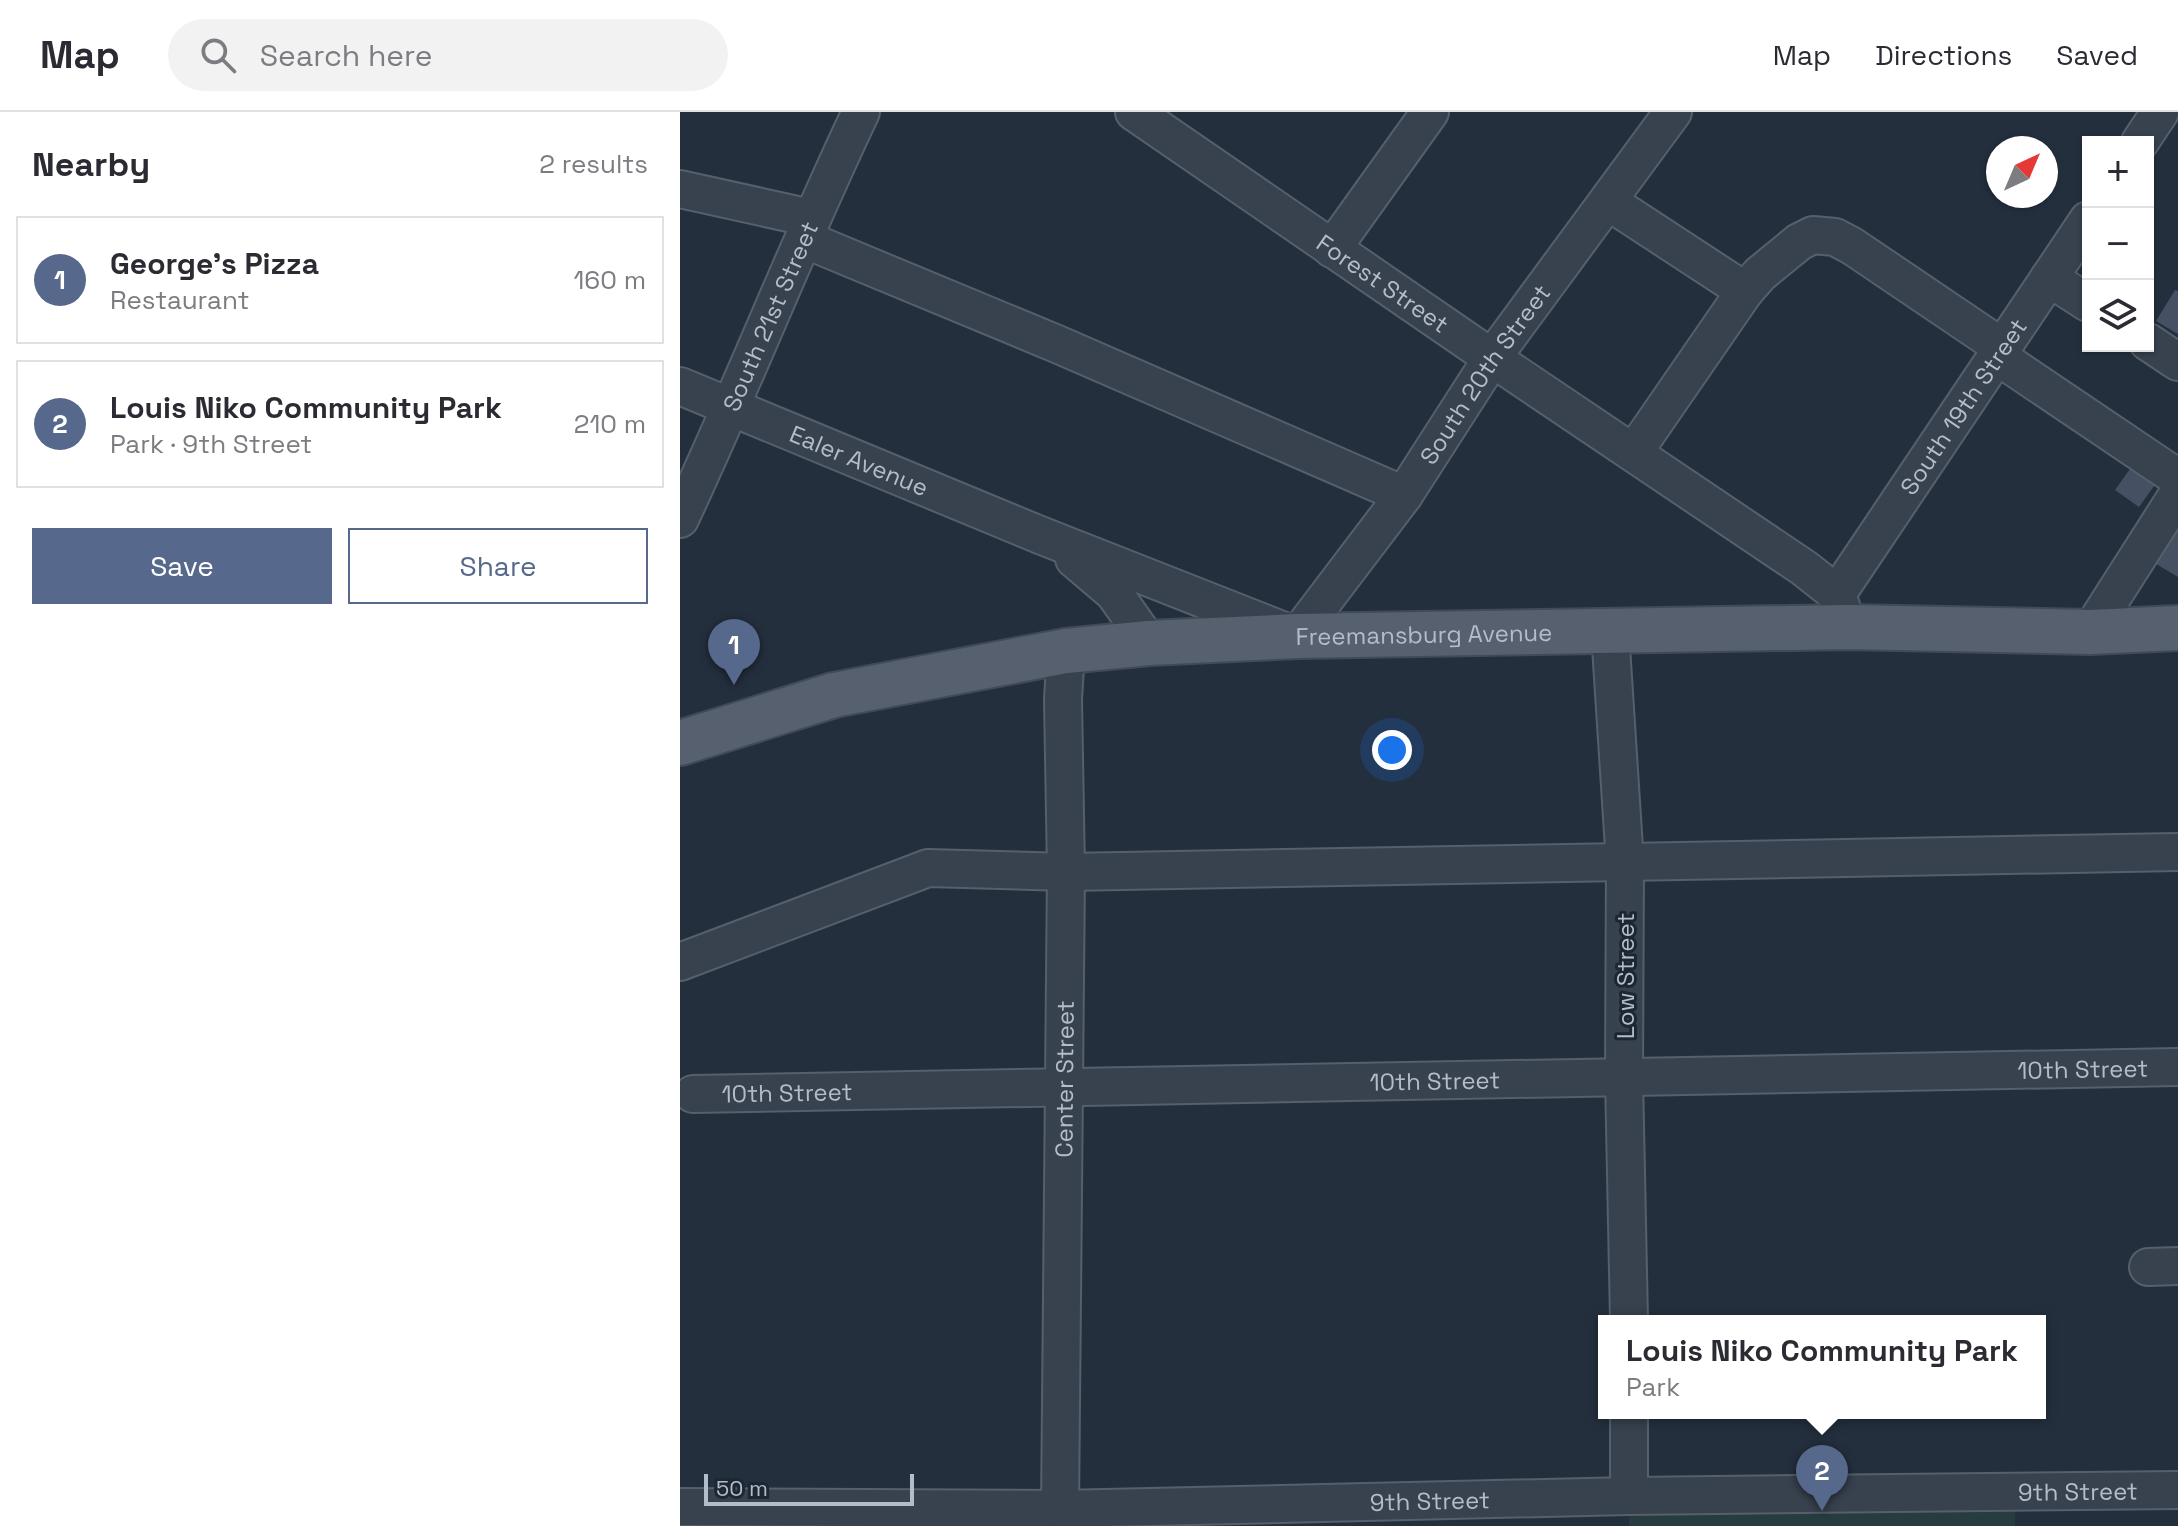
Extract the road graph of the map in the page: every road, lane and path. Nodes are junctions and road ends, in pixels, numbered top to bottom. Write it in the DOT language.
graph roads {
  1 [pos="861,112"];
  2 [pos="1134,112"];
  3 [pos="1430,112"];
  4 [pos="1673,112"];
  5 [pos="2160,112"];
  6 [pos="1176,123"];
  7 [pos="2144,136"];
  8 [pos="680,189"];
  9 [pos="1609,202"];
  10 [pos="807,228"];
  11 [pos="2082,229"];
  12 [pos="1332,249"];
  13 [pos="2049,278"];
  14 [pos="1745,291"];
  15 [pos="2082,299"];
  16 [pos="2154,346"];
  17 [pos="2000,352"];
  18 [pos="1492,358"];
  19 [pos="2178,362"];
  20 [pos="680,386"];
  21 [pos="733,407"];
  22 [pos="1634,452"];
  23 [pos="2178,478"];
  24 [pos="2178,494"];
  25 [pos="1404,495"];
  26 [pos="680,519"];
  27 [pos="1040,535"];
  28 [pos="1843,610"];
  29 [pos="2178,628"];
  30 [pos="1610,631"];
  31 [pos="2090,632"];
  32 [pos="1297,636"];
  33 [pos="1149,643"];
  34 [pos="1066,651"];
  35 [pos="680,743"];
  36 [pos="2178,852"];
  37 [pos="1625,864"];
  38 [pos="1066,872"];
  39 [pos="680,962"];
  40 [pos="2178,1067"];
  41 [pos="1624,1076"];
  42 [pos="1064,1088"];
  43 [pos="693,1094"];
  44 [pos="1629,1315"];
  45 [pos="1629,1419"];
  46 [pos="2178,1490"];
  47 [pos="1629,1496"];
  48 [pos="680,1507"];
  49 [pos="1060,1509"];
  1 -- 10 [label="street, South 21st Street"];
  2 -- 6 [label="street, Forest Street"];
  3 -- 12 [label="street"];
  4 -- 9 [label="street, South 20th Street"];
  5 -- 7 [label="street"];
  6 -- 12 [label="street, Forest Street"];
  8 -- 10 [label="street"];
  9 -- 14 [label="street"];
  9 -- 18 [label="street, South 20th Street"];
  10 -- 21 [label="street, South 21st Street"];
  10 -- 25 [label="street"];
  11 -- 13 [label="street, South 19th Street"];
  12 -- 18 [label="street, Forest Street"];
  13 -- 15 [label="street"];
  13 -- 17 [label="street, South 19th Street"];
  14 -- 17 [label="street"];
  14 -- 22 [label="street"];
  16 -- 19 [label="street"];
  17 -- 23 [label="street"];
  17 -- 28 [label="street, South 19th Street"];
  18 -- 22 [label="street, Forest Street"];
  18 -- 25 [label="street, South 20th Street"];
  20 -- 21 [label="street, Ealer Avenue"];
  21 -- 26 [label="street, South 21st Street"];
  21 -- 27 [label="street, Ealer Avenue"];
  22 -- 28 [label="street"];
  24 -- 31 [label="street"];
  25 -- 32 [label="street, South 20th Street"];
  27 -- 32 [label="street, Ealer Avenue"];
  27 -- 33 [label="street, Ealer Avenue"];
  28 -- 30 [label="main road, Freemansburg Avenue"];
  28 -- 31 [label="main road, Freemansburg Avenue"];
  29 -- 31 [label="main road, Freemansburg Avenue"];
  30 -- 32 [label="main road, Freemansburg Avenue"];
  30 -- 37 [label="street, Low Street"];
  32 -- 33 [label="main road, Freemansburg Avenue"];
  33 -- 34 [label="main road, Freemansburg Avenue"];
  34 -- 35 [label="main road, Freemansburg Avenue"];
  34 -- 38 [label="street, Center Street"];
  36 -- 37 [label="street"];
  37 -- 38 [label="street"];
  37 -- 41 [label="street, Low Street"];
  38 -- 39 [label="street"];
  38 -- 42 [label="street, Center Street"];
  40 -- 41 [label="street, 10th Street"];
  41 -- 42 [label="street, 10th Street"];
  41 -- 44 [label="street, Low Street"];
  42 -- 43 [label="street, 10th Street"];
  42 -- 49 [label="street, Center Street"];
  45 -- 47 [label="street"];
  46 -- 47 [label="street, 9th Street"];
  47 -- 49 [label="street, 9th Street"];
  48 -- 49 [label="street, 9th Street"];
}
